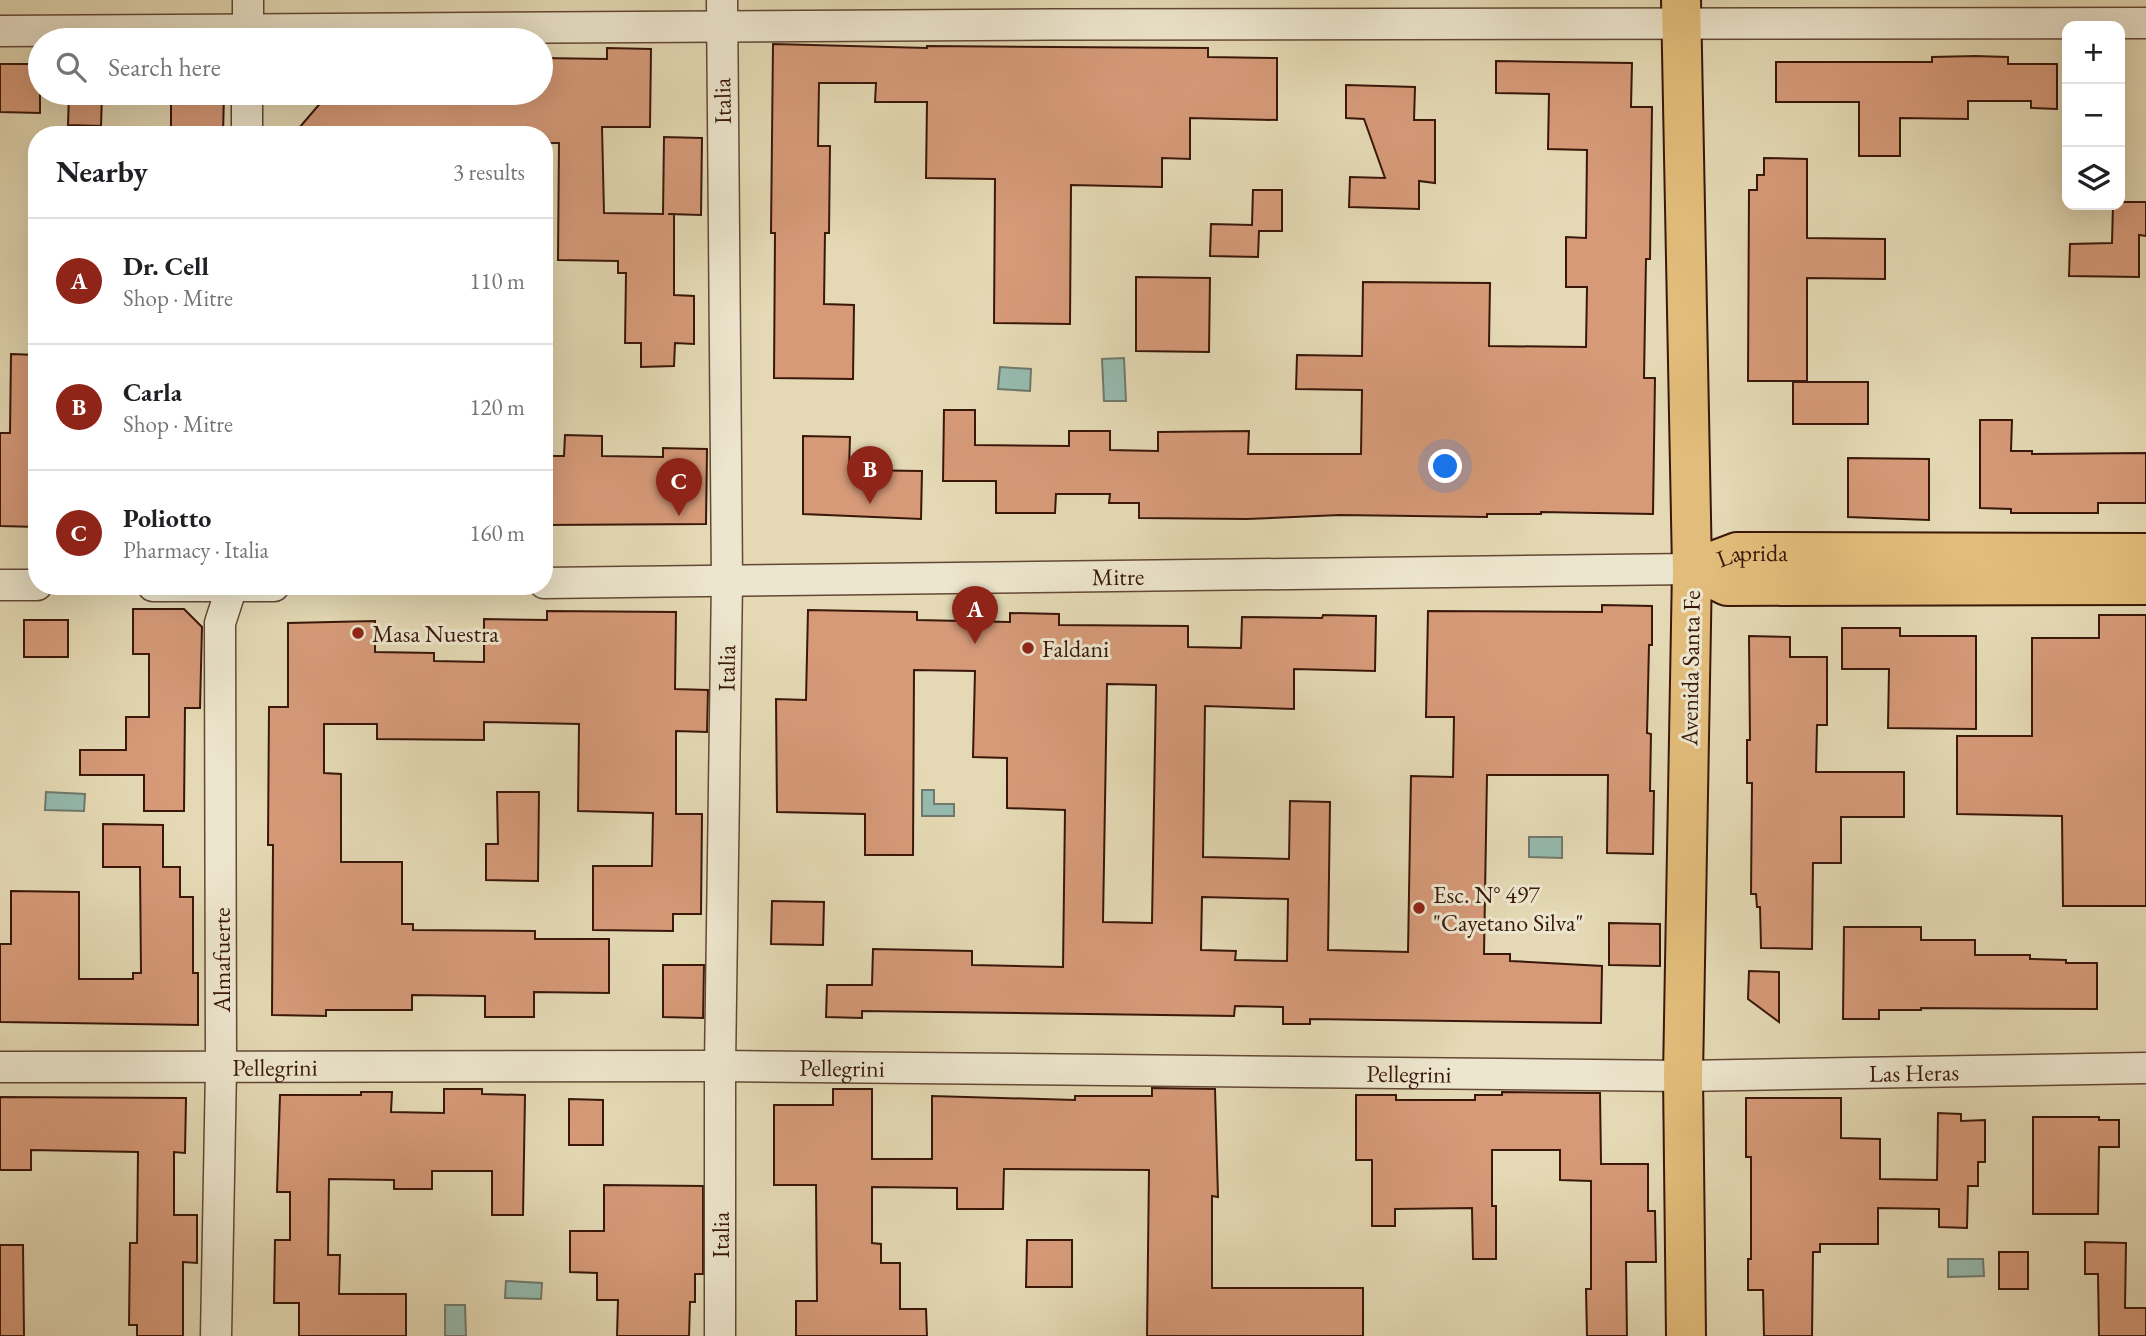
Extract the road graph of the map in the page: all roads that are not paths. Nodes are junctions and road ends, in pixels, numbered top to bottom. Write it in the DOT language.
graph roads {
  1 [pos="248,0"];
  2 [pos="1681,10"];
  3 [pos="722,14"];
  4 [pos="2146,23"];
  5 [pos="248,28"];
  6 [pos="406,28"];
  7 [pos="0,31"];
  8 [pos="28,31"];
  9 [pos="247,105"];
  10 [pos="247,126"];
  11 [pos="2146,553"];
  12 [pos="1692,569"];
  13 [pos="727,580"];
  14 [pos="553,583"];
  15 [pos="0,585"];
  16 [pos="2146,585"];
  17 [pos="28,586"];
  18 [pos="229,595"];
  19 [pos="720,1066"];
  20 [pos="0,1067"];
  21 [pos="221,1068"];
  22 [pos="2146,1068"];
  23 [pos="1683,1076"];
  24 [pos="216,1336"];
  25 [pos="720,1336"];
  26 [pos="1686,1336"];
  1 -- 5 [label="street"];
  2 -- 3 [label="street"];
  2 -- 4 [label="street"];
  2 -- 12 [label="main road, Avenida Santa Fe"];
  3 -- 6 [label="street"];
  3 -- 13 [label="street, Italia"];
  7 -- 8 [label="street"];
  9 -- 10 [label="street"];
  11 -- 12 [label="main road, Laprida"];
  12 -- 13 [label="street, Mitre"];
  12 -- 16 [label="main road, Laprida"];
  12 -- 23 [label="main road, Avenida Santa Fe"];
  13 -- 14 [label="street, Mitre"];
  13 -- 19 [label="street, Italia"];
  15 -- 17 [label="street"];
  18 -- 21 [label="street, Almafuerte"];
  19 -- 21 [label="street, Pellegrini"];
  19 -- 23 [label="street, Pellegrini"];
  19 -- 25 [label="street, Italia"];
  20 -- 21 [label="street, Pellegrini"];
  21 -- 24 [label="street, Almafuerte"];
  22 -- 23 [label="street, Las Heras"];
  23 -- 26 [label="main road, Avenida Santa Fe"];
}
